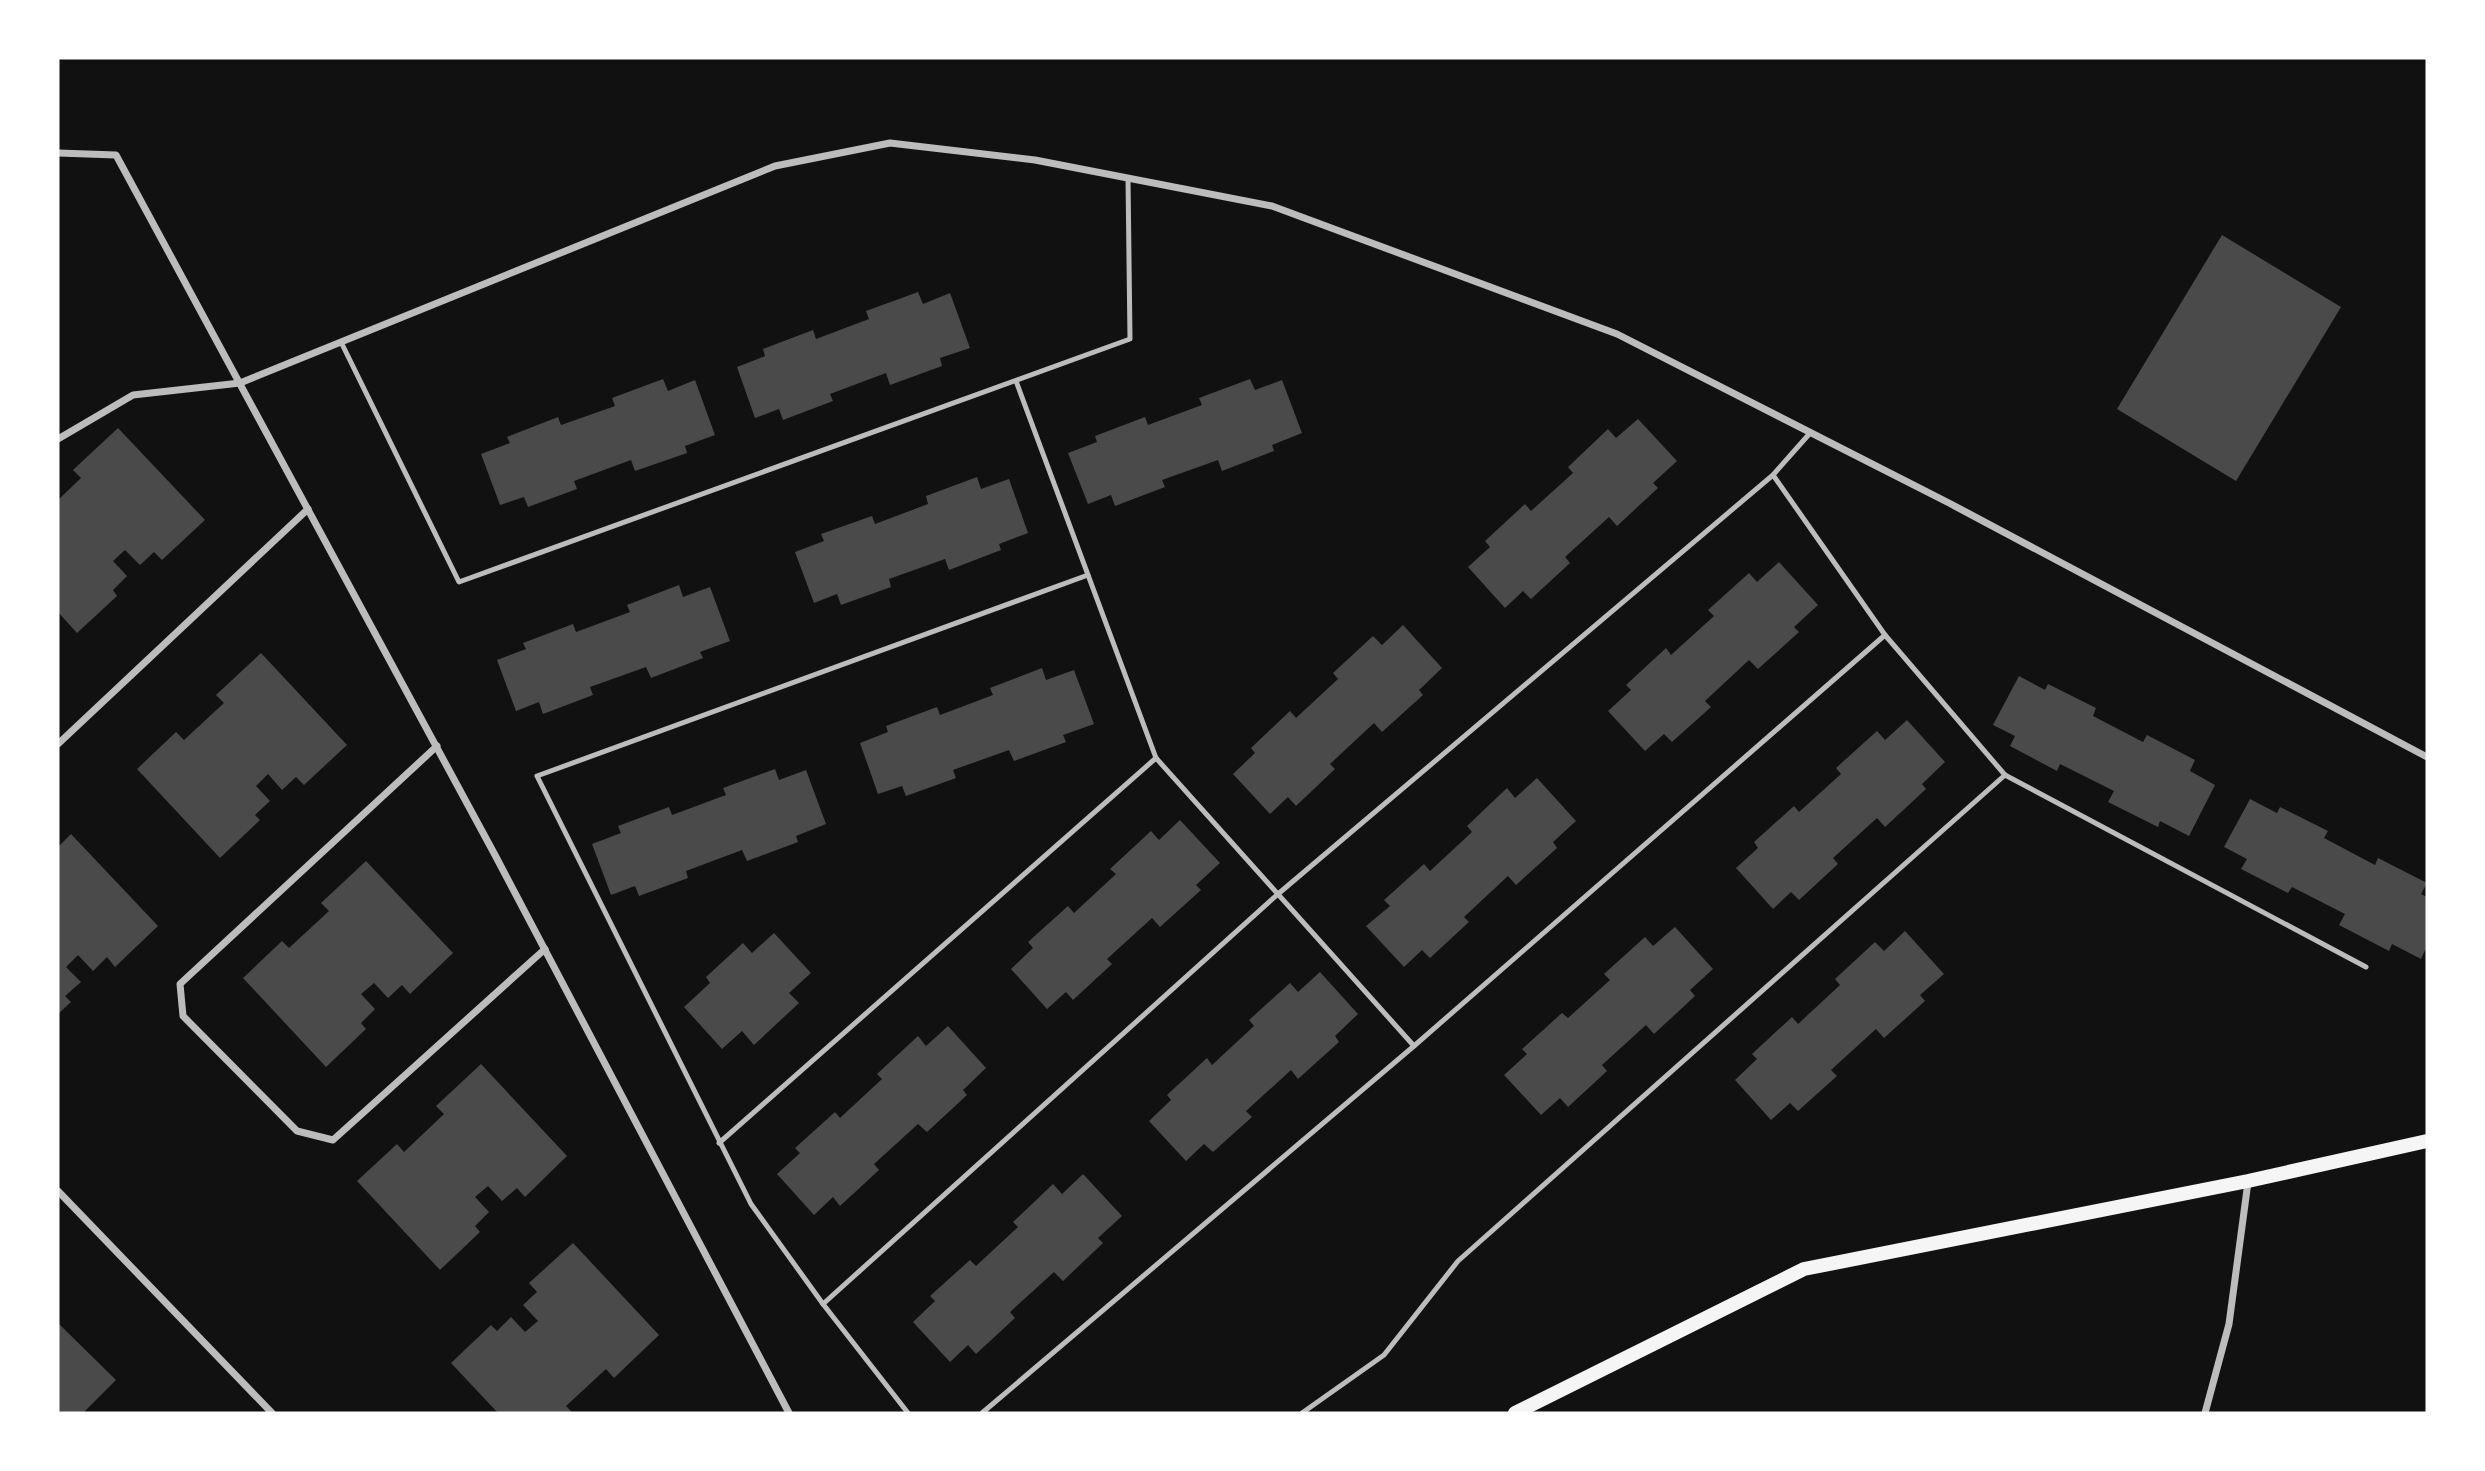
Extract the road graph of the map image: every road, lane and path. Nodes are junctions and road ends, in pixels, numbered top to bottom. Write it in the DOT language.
graph roads {
  1 [pos="58,153"];
  2 [pos="1128,178"];
  3 [pos="341,342"];
  4 [pos="1016,381"];
  5 [pos="240,383"];
  6 [pos="1811,432"];
  7 [pos="58,439"];
  8 [pos="1773,475"];
  9 [pos="308,509"];
  10 [pos="1088,575"];
  11 [pos="1885,635"];
  12 [pos="58,744"];
  13 [pos="437,747"];
  14 [pos="2427,757"];
  15 [pos="1156,758"];
  16 [pos="2005,775"];
  17 [pos="1278,894"];
  18 [pos="545,949"];
  19 [pos="2366,967"];
  20 [pos="1414,1046"];
  21 [pos="2427,1141"];
  22 [pos="719,1143"];
  23 [pos="2248,1181"];
  24 [pos="58,1191"];
  25 [pos="822,1304"];
  26 [pos="272,1413"];
  27 [pos="789,1413"];
  28 [pos="908,1413"];
  29 [pos="982,1413"];
  30 [pos="1302,1413"];
  31 [pos="1516,1413"];
  32 [pos="2205,1413"];
  1 -- 5 [label="street"];
  2 -- 3 [label="street"];
  2 -- 4 [label="lane"];
  2 -- 6 [label="street"];
  3 -- 4 [label="lane"];
  3 -- 5 [label="street"];
  4 -- 10 [label="lane"];
  5 -- 7 [label="street"];
  5 -- 9 [label="street"];
  6 -- 8 [label="lane"];
  6 -- 14 [label="street"];
  8 -- 11 [label="lane"];
  8 -- 17 [label="lane"];
  9 -- 12 [label="street"];
  9 -- 13 [label="street"];
  10 -- 15 [label="lane"];
  10 -- 22 [label="lane"];
  11 -- 16 [label="lane"];
  11 -- 20 [label="lane"];
  13 -- 18 [label="street"];
  13 -- 18 [label="street"];
  15 -- 17 [label="lane"];
  15 -- 22 [label="lane"];
  16 -- 19 [label="lane"];
  16 -- 30 [label="lane"];
  17 -- 20 [label="lane"];
  17 -- 25 [label="lane"];
  18 -- 27 [label="street"];
  20 -- 29 [label="lane"];
  21 -- 23 [label="main road"];
  22 -- 25 [label="lane"];
  23 -- 31 [label="main road"];
  23 -- 32 [label="street"];
  24 -- 26 [label="street"];
  25 -- 28 [label="lane"];
}
